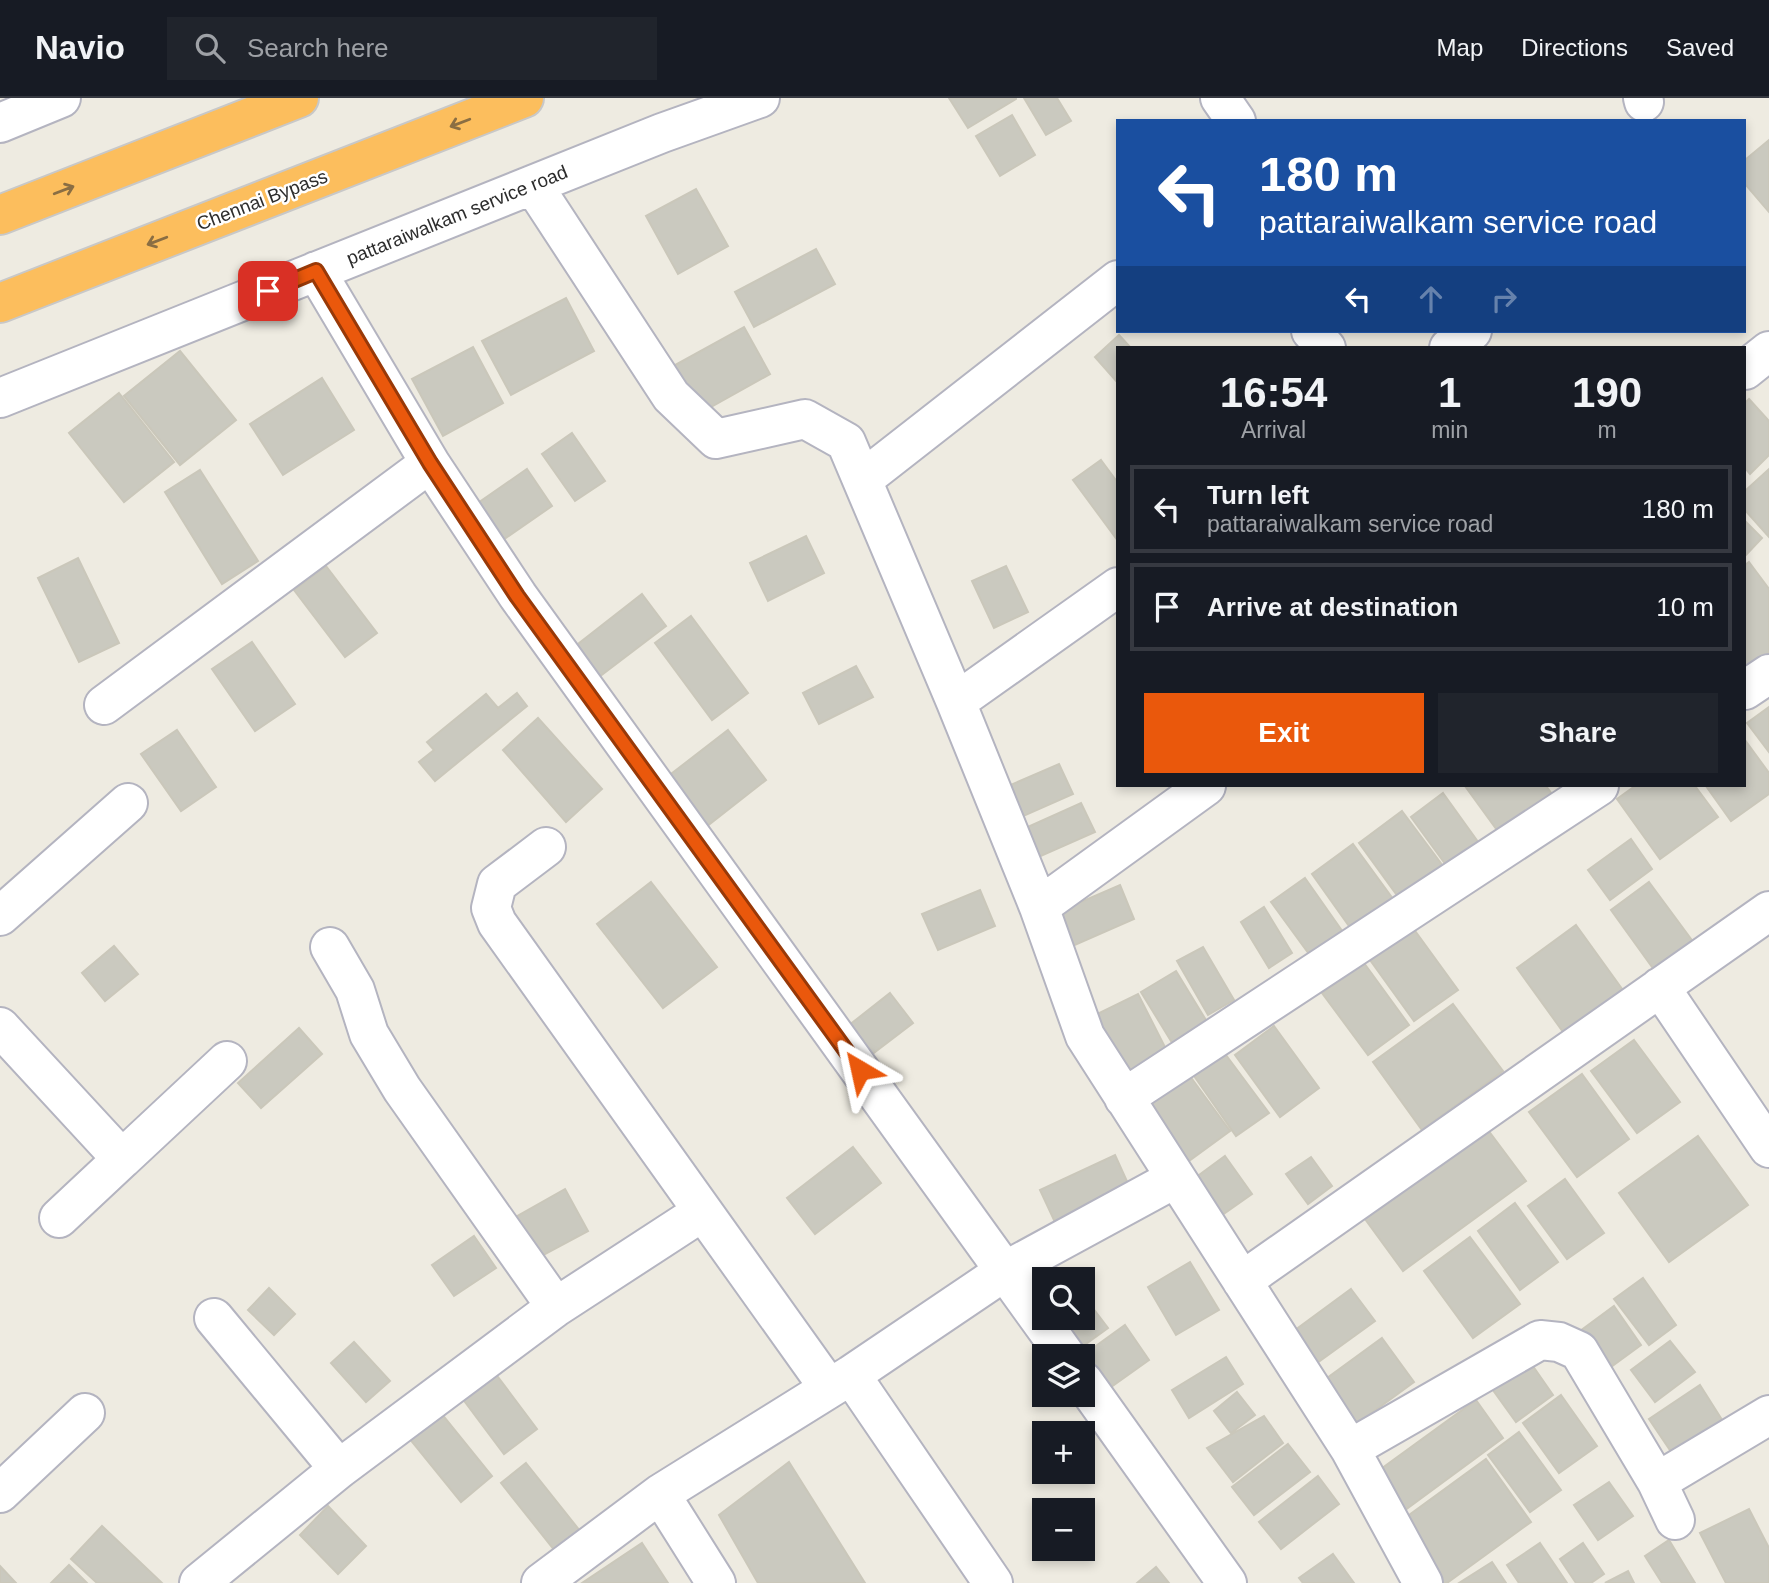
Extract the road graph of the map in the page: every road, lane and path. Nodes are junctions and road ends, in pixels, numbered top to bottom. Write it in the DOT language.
graph roads {
  1 [pos="61,98"];
  2 [pos="299,98"];
  3 [pos="524,98"];
  4 [pos="760,98"];
  5 [pos="1220,98"];
  6 [pos="1235,119"];
  7 [pos="0,123"];
  8 [pos="533,185"];
  9 [pos="0,215"];
  10 [pos="316,271"];
  11 [pos="1116,282"];
  12 [pos="0,303"];
  13 [pos="1469,333"];
  14 [pos="1452,346"];
  15 [pos="1769,351"];
  16 [pos="1746,369"];
  17 [pos="0,398"];
  18 [pos="430,463"];
  19 [pos="862,480"];
  20 [pos="1116,588"];
  21 [pos="1769,674"];
  22 [pos="1746,689"];
  23 [pos="956,702"];
  24 [pos="104,705"];
  25 [pos="1205,787"];
  26 [pos="1597,787"];
  27 [pos="128,803"];
  28 [pos="546,847"];
  29 [pos="1039,907"];
  30 [pos="1769,911"];
  31 [pos="0,916"];
  32 [pos="330,947"];
  33 [pos="1660,987"];
  34 [pos="0,1027"];
  35 [pos="227,1061"];
  36 [pos="1124,1098"];
  37 [pos="1769,1148"];
  38 [pos="122,1159"];
  39 [pos="1176,1178"];
  40 [pos="702,1212"];
  41 [pos="59,1218"];
  42 [pos="1005,1271"];
  43 [pos="1242,1281"];
  44 [pos="556,1307"];
  45 [pos="214,1318"];
  46 [pos="1057,1344"];
  47 [pos="840,1382"];
  48 [pos="1095,1398"];
  49 [pos="85,1413"];
  50 [pos="1769,1415"];
  51 [pos="1350,1449"];
  52 [pos="339,1469"];
  53 [pos="1657,1482"];
  54 [pos="0,1493"];
  55 [pos="660,1493"];
  56 [pos="1675,1521"];
  57 [pos="199,1583"];
  58 [pos="541,1583"];
  59 [pos="716,1583"];
  60 [pos="993,1583"];
  61 [pos="1227,1583"];
  62 [pos="1423,1583"];
  1 -- 7 [label="street"];
  9 -- 2 [label="highway, one-way"];
  3 -- 12 [label="highway, Chennai Bypass, one-way"];
  4 -- 8 [label="street, pattaraiwalkam service road"];
  5 -- 6 [label="street"];
  8 -- 10 [label="street, pattaraiwalkam service road"];
  8 -- 19 [label="street"];
  10 -- 17 [label="street, pattaraiwalkam service road"];
  10 -- 18 [label="street"];
  11 -- 19 [label="street"];
  13 -- 14 [label="street"];
  15 -- 16 [label="street"];
  18 -- 24 [label="street"];
  18 -- 42 [label="street"];
  19 -- 23 [label="street"];
  20 -- 23 [label="street"];
  21 -- 22 [label="street"];
  23 -- 29 [label="street"];
  25 -- 29 [label="street"];
  26 -- 36 [label="street"];
  27 -- 31 [label="street"];
  28 -- 40 [label="street"];
  29 -- 36 [label="street"];
  30 -- 33 [label="street"];
  32 -- 44 [label="street"];
  33 -- 37 [label="street"];
  33 -- 43 [label="street"];
  34 -- 38 [label="street"];
  35 -- 38 [label="street"];
  36 -- 39 [label="street"];
  38 -- 41 [label="street"];
  39 -- 42 [label="street"];
  39 -- 43 [label="street"];
  40 -- 44 [label="street"];
  40 -- 47 [label="street"];
  42 -- 46 [label="street"];
  42 -- 47 [label="street"];
  43 -- 51 [label="street"];
  44 -- 52 [label="street"];
  45 -- 52 [label="street"];
  47 -- 55 [label="street"];
  47 -- 60 [label="street"];
  48 -- 61 [label="street"];
  49 -- 54 [label="street"];
  50 -- 53 [label="street"];
  51 -- 53 [label="street"];
  51 -- 62 [label="street"];
  52 -- 57 [label="street"];
  53 -- 56 [label="street"];
  55 -- 58 [label="street"];
  55 -- 59 [label="street"];
}
